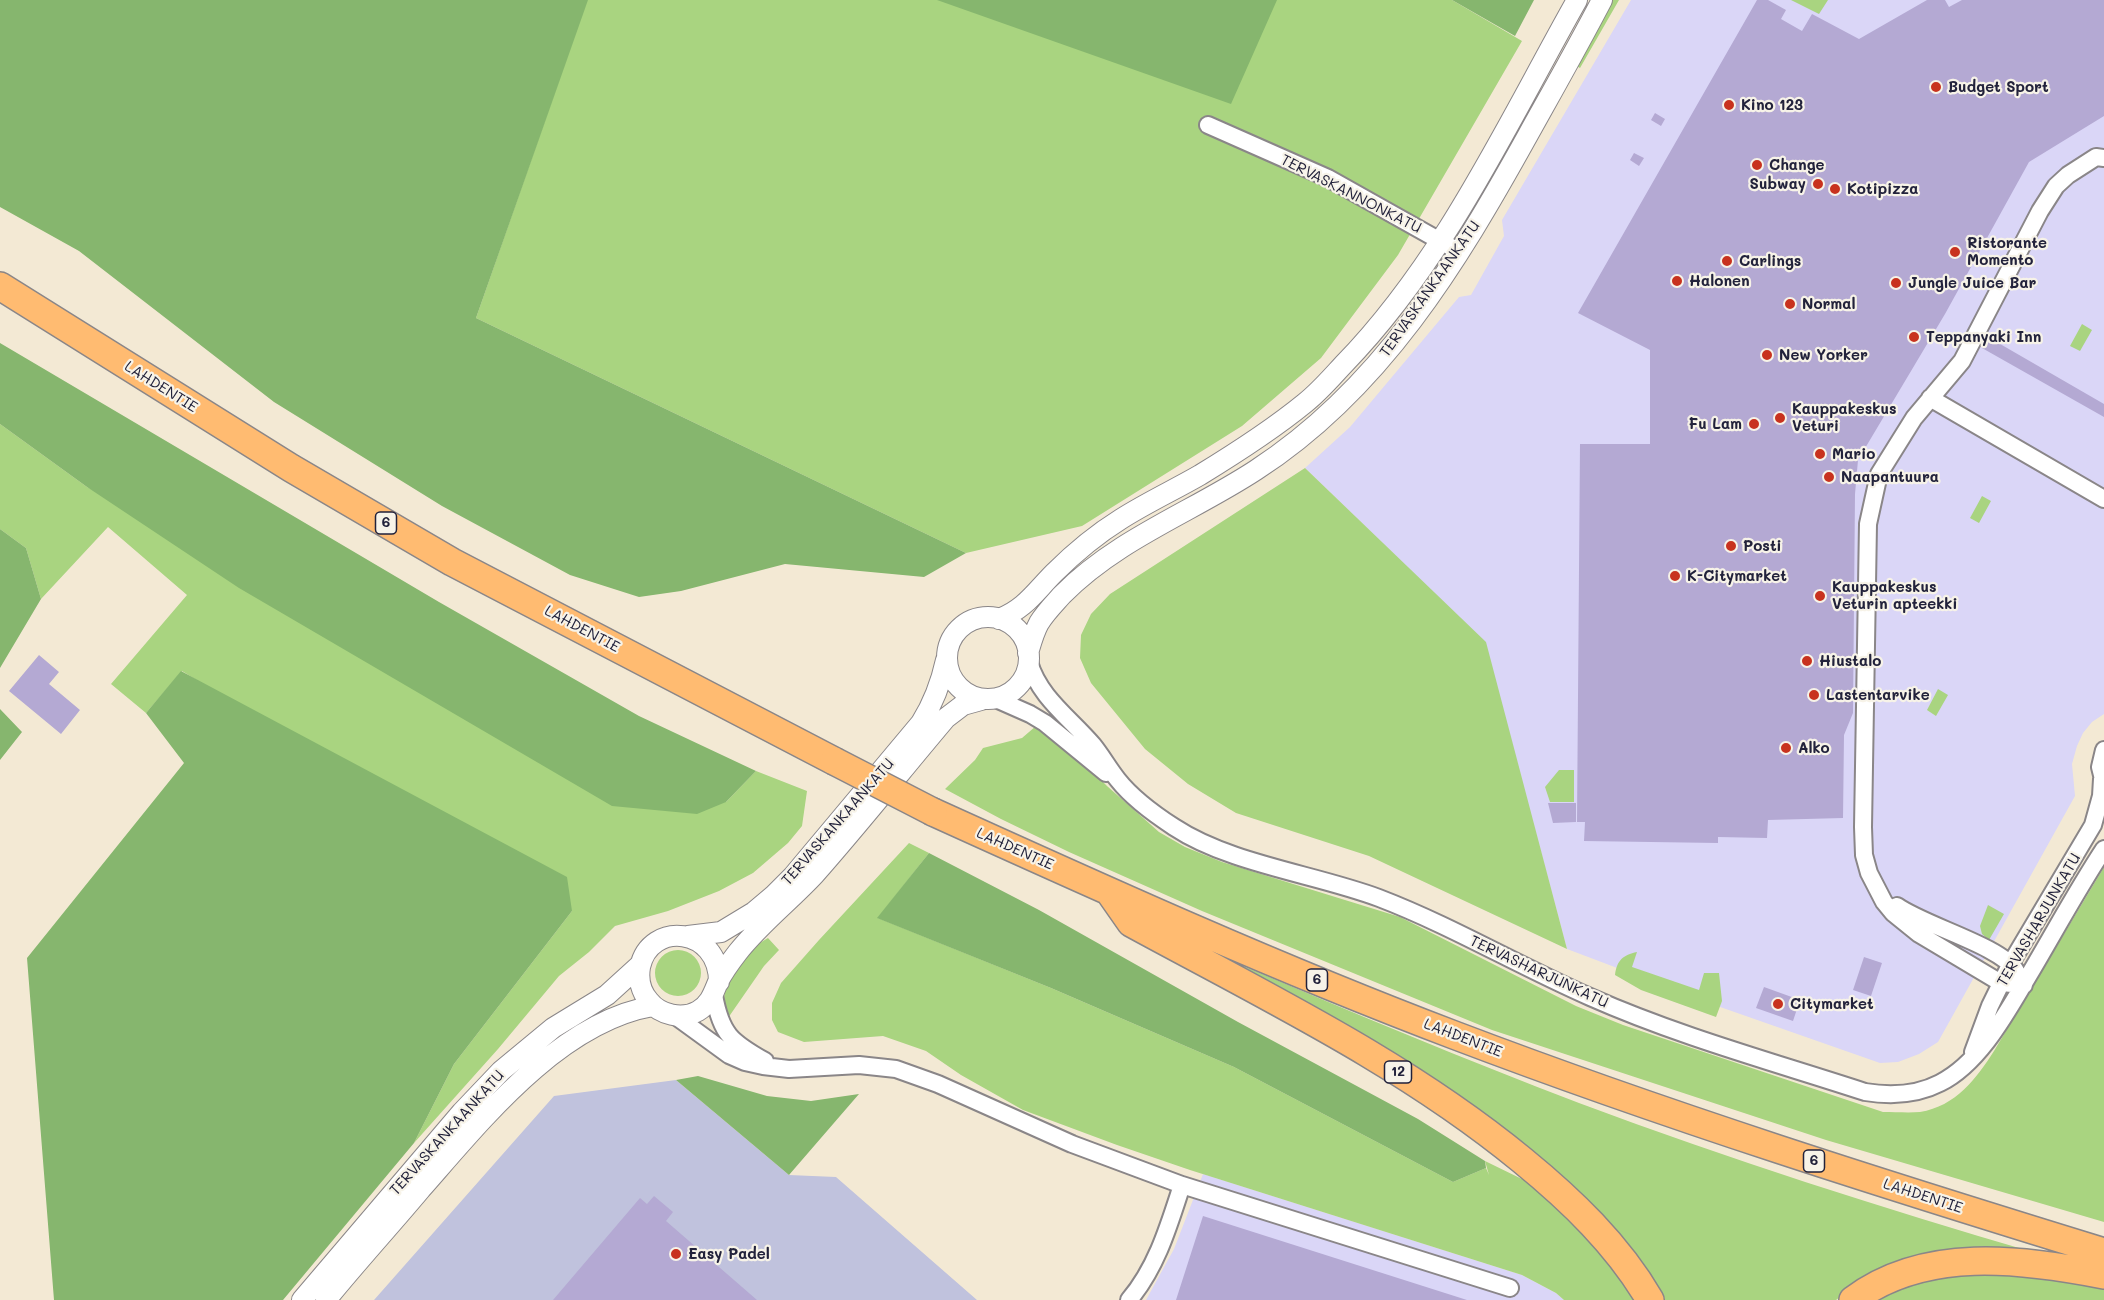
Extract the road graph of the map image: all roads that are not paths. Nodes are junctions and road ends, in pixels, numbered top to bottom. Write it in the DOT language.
graph roads {
  1 [pos="1577,0"];
  2 [pos="1602,0"];
  3 [pos="1208,125"];
  4 [pos="2104,158"];
  5 [pos="1450,246"];
  6 [pos="0,286"];
  7 [pos="1930,398"];
  8 [pos="2104,499"];
  9 [pos="999,619"];
  10 [pos="1028,657"];
  11 [pos="946,660"];
  12 [pos="988,699"];
  13 [pos="2104,750"];
  14 [pos="2103,781"];
  15 [pos="1120,782"];
  16 [pos="2104,849"];
  17 [pos="1877,887"];
  18 [pos="1110,893"];
  19 [pos="685,936"];
  20 [pos="2011,963"];
  21 [pos="640,965"];
  22 [pos="2001,983"];
  23 [pos="2024,985"];
  24 [pos="716,988"];
  25 [pos="653,1006"];
  26 [pos="674,1015"];
  27 [pos="1970,1059"];
  28 [pos="789,1069"];
  29 [pos="1182,1185"];
  30 [pos="2104,1252"];
  31 [pos="2104,1275"];
  32 [pos="1510,1288"];
  33 [pos="302,1300"];
  34 [pos="326,1300"];
  35 [pos="1130,1300"];
  36 [pos="1650,1300"];
  37 [pos="1853,1300"];
  1 -- 5 [label="street, TERVASKANKAANKATU"];
  2 -- 5 [label="street, TERVASKANKAANKATU"];
  3 -- 5 [label="street, TERVASKANNONKATU"];
  4 -- 7 [label="street"];
  5 -- 9 [label="street, TERVASKANKAANKATU"];
  5 -- 10 [label="street, TERVASKANKAANKATU"];
  6 -- 18 [label="highway, LAHDENTIE / 6, bridge"];
  7 -- 8 [label="street"];
  7 -- 17 [label="street"];
  9 -- 10 [label="street"];
  9 -- 11 [label="street"];
  10 -- 12 [label="street"];
  10 -- 15 [label="street, TERVASHARJUNKATU"];
  11 -- 12 [label="street"];
  11 -- 19 [label="street, TERVASKANKAANKATU"];
  12 -- 15 [label="street, TERVASHARJUNKATU"];
  12 -- 24 [label="street, TERVASKANKAANKATU"];
  13 -- 14 [label="street, TERVASHARJUNKATU"];
  14 -- 20 [label="street, TERVASHARJUNKATU"];
  15 -- 27 [label="street, TERVASHARJUNKATU"];
  16 -- 23 [label="street, TERVASHARJUNKATU"];
  17 -- 20 [label="street"];
  17 -- 22 [label="street"];
  18 -- 30 [label="highway, LAHDENTIE / 6"];
  18 -- 36 [label="highway, 12"];
  19 -- 21 [label="street"];
  19 -- 24 [label="street"];
  20 -- 22 [label="street, TERVASHARJUNKATU"];
  20 -- 23 [label="street"];
  21 -- 25 [label="street"];
  21 -- 33 [label="street, TERVASKANKAANKATU"];
  22 -- 23 [label="street"];
  22 -- 27 [label="street, TERVASHARJUNKATU"];
  23 -- 27 [label="street, TERVASHARJUNKATU"];
  24 -- 26 [label="street"];
  24 -- 28 [label="street"];
  25 -- 26 [label="street"];
  25 -- 34 [label="street, TERVASKANKAANKATU"];
  26 -- 28 [label="street"];
  28 -- 29 [label="street"];
  29 -- 32 [label="street"];
  29 -- 35 [label="street"];
  31 -- 37 [label="highway"];
}
